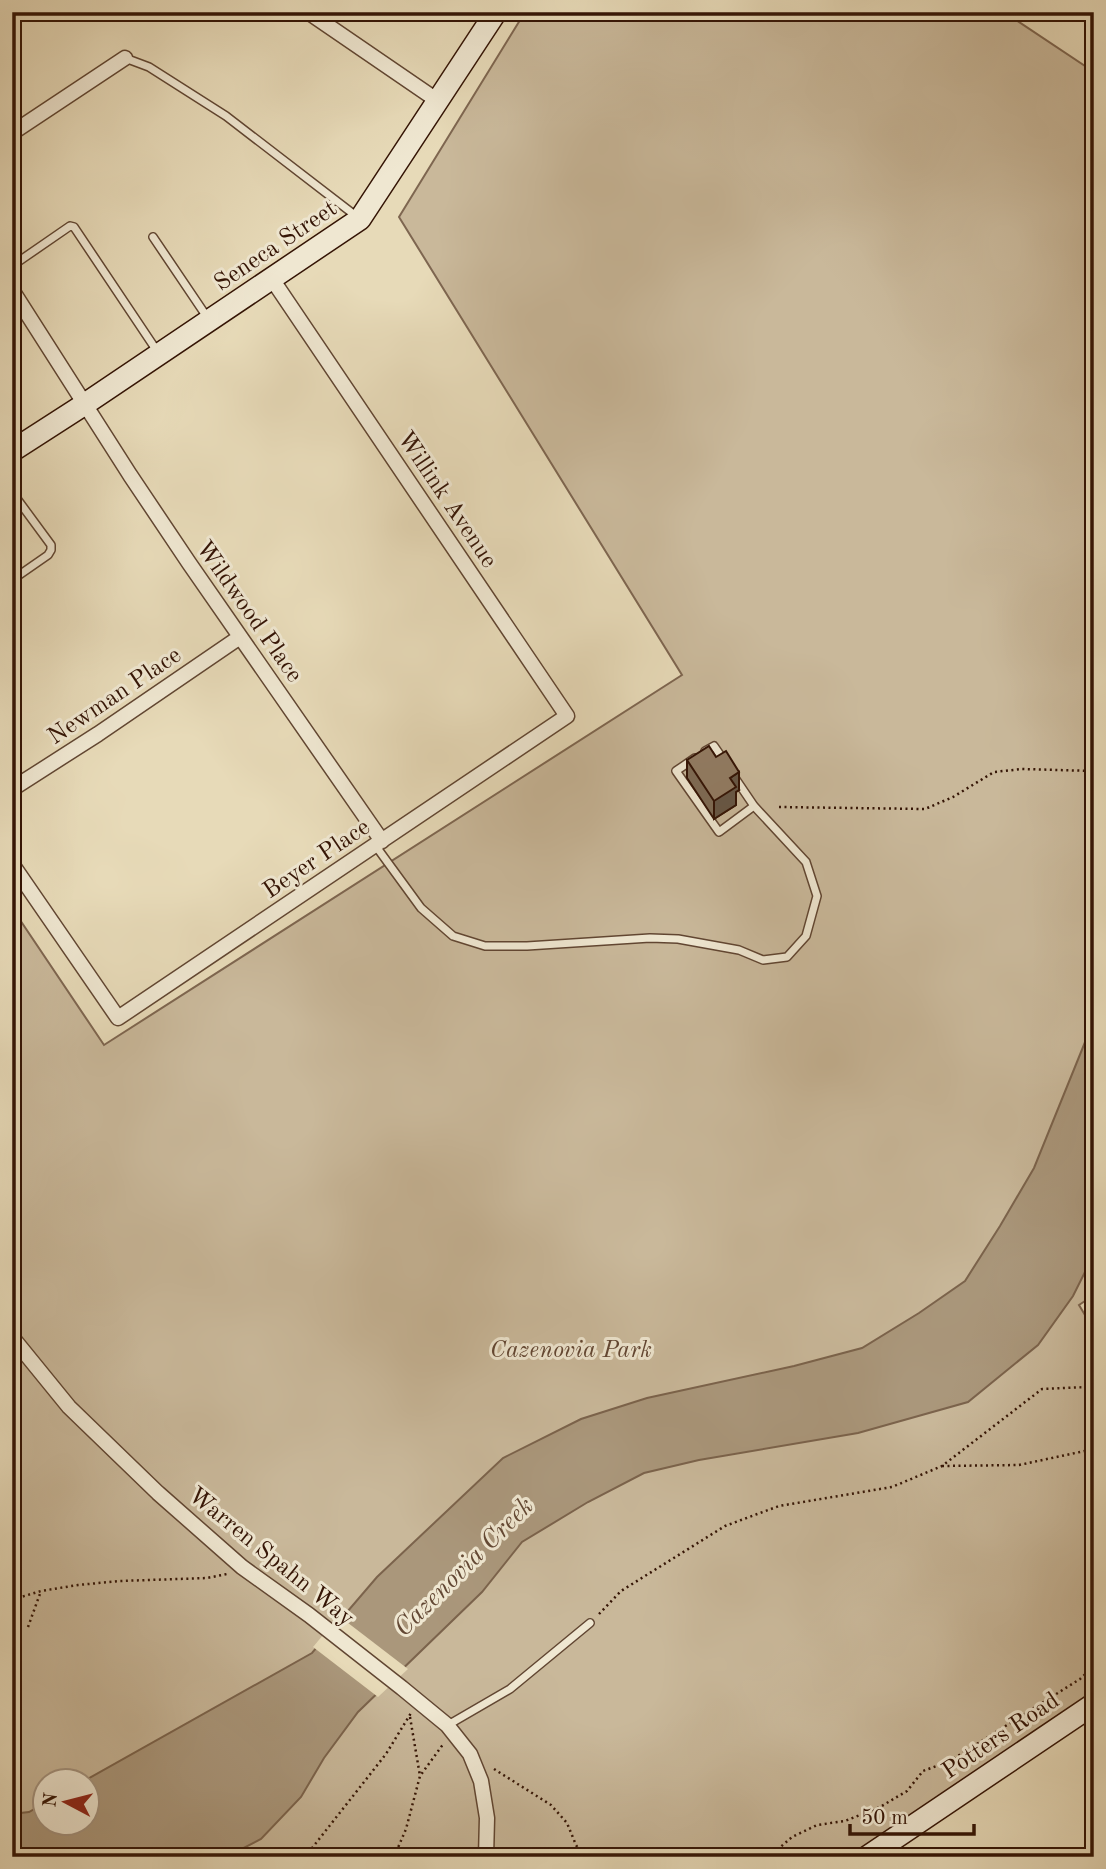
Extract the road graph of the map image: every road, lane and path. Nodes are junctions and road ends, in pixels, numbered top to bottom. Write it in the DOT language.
graph roads {
  1 [pos="308,12"];
  2 [pos="496,12"];
  3 [pos="125,58"];
  4 [pos="438,101"];
  5 [pos="12,133"];
  6 [pos="360,219"];
  7 [pos="153,237"];
  8 [pos="12,266"];
  9 [pos="272,279"];
  10 [pos="12,289"];
  11 [pos="209,321"];
  12 [pos="159,355"];
  13 [pos="85,404"];
  14 [pos="12,451"];
  15 [pos="12,492"];
  16 [pos="12,580"];
  17 [pos="240,637"];
  18 [pos="539,735"];
  19 [pos="1094,771"];
  20 [pos="12,789"];
  21 [pos="754,806"];
  22 [pos="779,807"];
  23 [pos="378,843"];
  24 [pos="12,864"];
  25 [pos="12,1337"];
  26 [pos="1094,1390"];
  27 [pos="1094,1449"];
  28 [pos="942,1466"];
  29 [pos="16,1544"];
  30 [pos="230,1573"];
  31 [pos="41,1591"];
  32 [pos="12,1597"];
  33 [pos="21,1597"];
  34 [pos="590,1623"];
  35 [pos="27,1627"];
  36 [pos="1094,1666"];
  37 [pos="1094,1704"];
  38 [pos="447,1725"];
  39 [pos="438,1748"];
  40 [pos="487,1765"];
  41 [pos="420,1776"];
  42 [pos="305,1857"];
  43 [pos="394,1857"];
  44 [pos="486,1857"];
  45 [pos="582,1857"];
  46 [pos="769,1857"];
  47 [pos="867,1857"];
  1 -- 4 [label="street"];
  2 -- 4 [label="main road, Seneca Street"];
  3 -- 5 [label="street"];
  3 -- 6 [label="lane"];
  4 -- 6 [label="main road, Seneca Street"];
  6 -- 9 [label="main road, Seneca Street"];
  7 -- 11 [label="lane"];
  8 -- 12 [label="lane"];
  9 -- 11 [label="main road, Seneca Street"];
  9 -- 18 [label="street, Willink Avenue"];
  10 -- 13 [label="street, Wildwood Place"];
  11 -- 12 [label="main road, Seneca Street"];
  12 -- 13 [label="main road, Seneca Street"];
  13 -- 14 [label="main road, Seneca Street"];
  13 -- 17 [label="street, Wildwood Place"];
  15 -- 16 [label="lane"];
  17 -- 20 [label="street, Newman Place"];
  17 -- 23 [label="street, Wildwood Place"];
  18 -- 23 [label="street, Beyer Place"];
  19 -- 22 [label="path"];
  21 -- 21 [label="lane"];
  21 -- 23 [label="lane, Wildwood Place"];
  23 -- 24 [label="street, Beyer Place"];
  25 -- 38 [label="street, Warren Spahn Way"];
  26 -- 28 [label="path"];
  27 -- 28 [label="path"];
  28 -- 34 [label="path"];
  29 -- 33 [label="path"];
  30 -- 31 [label="path"];
  31 -- 33 [label="path"];
  31 -- 35 [label="path"];
  32 -- 33 [label="path"];
  34 -- 38 [label="lane"];
  36 -- 46 [label="path"];
  37 -- 47 [label="main road, Potters Road"];
  38 -- 44 [label="street, Warren Spahn Way"];
  39 -- 41 [label="path"];
  40 -- 45 [label="path"];
  41 -- 42 [label="path"];
  41 -- 43 [label="path"];
}
